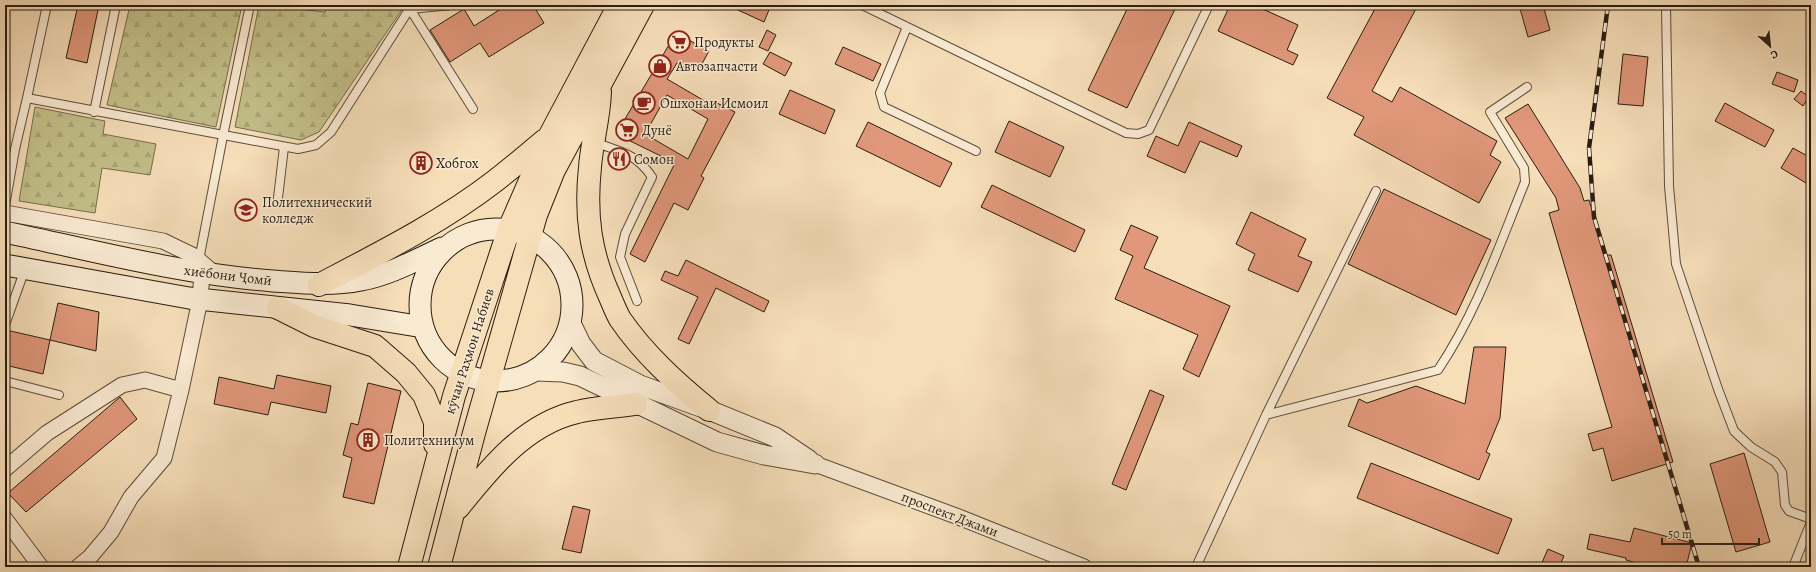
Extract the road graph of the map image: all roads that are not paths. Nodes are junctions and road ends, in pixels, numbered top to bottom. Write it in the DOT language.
graph roads {
  1 [pos="47,5"];
  2 [pos="116,5"];
  3 [pos="250,5"];
  4 [pos="452,5"];
  5 [pos="619,5"];
  6 [pos="643,5"];
  7 [pos="862,5"];
  8 [pos="1209,5"];
  9 [pos="1666,5"];
  10 [pos="411,7"];
  11 [pos="907,27"];
  12 [pos="601,68"];
  13 [pos="1527,87"];
  14 [pos="27,98"];
  15 [pos="473,109"];
  16 [pos="94,112"];
  17 [pos="223,136"];
  18 [pos="549,137"];
  19 [pos="594,142"];
  20 [pos="284,147"];
  21 [pos="976,151"];
  22 [pos="1376,192"];
  23 [pos="278,198"];
  24 [pos="5,206"];
  25 [pos="5,213"];
  26 [pos="508,229"];
  27 [pos="5,232"];
  28 [pos="529,235"];
  29 [pos="448,245"];
  30 [pos="15,267"];
  31 [pos="205,269"];
  32 [pos="319,285"];
  33 [pos="200,300"];
  34 [pos="637,302"];
  35 [pos="278,308"];
  36 [pos="571,323"];
  37 [pos="5,324"];
  38 [pos="423,327"];
  39 [pos="536,371"];
  40 [pos="462,374"];
  41 [pos="5,381"];
  42 [pos="488,382"];
  43 [pos="181,390"];
  44 [pos="60,394"];
  45 [pos="636,404"];
  46 [pos="709,410"];
  47 [pos="1266,415"];
  48 [pos="815,464"];
  49 [pos="435,465"];
  50 [pos="5,469"];
  51 [pos="453,514"];
  52 [pos="5,519"];
  53 [pos="1811,519"];
  54 [pos="1811,522"];
  55 [pos="41,567"];
  56 [pos="78,567"];
  57 [pos="409,567"];
  58 [pos="439,567"];
  59 [pos="1084,567"];
  60 [pos="1196,567"];
  61 [pos="1793,567"];
  1 -- 14 [label="lane"];
  2 -- 16 [label="lane"];
  3 -- 17 [label="lane"];
  4 -- 10 [label="lane"];
  5 -- 12 [label="main road"];
  6 -- 12 [label="main road"];
  7 -- 11 [label="lane"];
  8 -- 11 [label="lane"];
  9 -- 53 [label="lane"];
  10 -- 15 [label="lane"];
  10 -- 20 [label="lane"];
  11 -- 21 [label="lane"];
  12 -- 18 [label="main road, кӯчаи Раҳмон Набиев"];
  12 -- 19 [label="main road"];
  12 -- 28 [label="main road, кӯчаи Раҳмон Набиев"];
  13 -- 47 [label="lane"];
  14 -- 16 [label="lane"];
  14 -- 24 [label="lane"];
  16 -- 17 [label="lane"];
  17 -- 20 [label="lane"];
  17 -- 31 [label="lane"];
  18 -- 26 [label="main road, кӯчаи Раҳмон Набиев"];
  18 -- 32 [label="main road"];
  19 -- 34 [label="lane"];
  19 -- 46 [label="main road"];
  20 -- 23 [label="lane"];
  22 -- 47 [label="lane"];
  25 -- 31 [label="street"];
  26 -- 28 [label="main road, хиёбони Ҷомӣ"];
  26 -- 29 [label="main road, хиёбони Ҷомӣ"];
  26 -- 40 [label="main road, кӯчаи Раҳмон Набиев"];
  27 -- 31 [label="main road, хиёбони Ҷомӣ"];
  28 -- 36 [label="main road"];
  28 -- 42 [label="main road, кӯчаи Раҳмон Набиев"];
  29 -- 32 [label="main road, хиёбони Ҷомӣ"];
  29 -- 38 [label="main road"];
  30 -- 33 [label="main road, хиёбони Ҷомӣ"];
  30 -- 37 [label="lane"];
  31 -- 32 [label="main road, хиёбони Ҷомӣ"];
  31 -- 33 [label="street"];
  33 -- 35 [label="main road, хиёбони Ҷомӣ"];
  33 -- 43 [label="street"];
  35 -- 38 [label="main road, хиёбони Ҷомӣ"];
  35 -- 49 [label="main road"];
  36 -- 39 [label="main road"];
  36 -- 46 [label="street"];
  38 -- 40 [label="main road"];
  39 -- 42 [label="main road"];
  39 -- 45 [label="street"];
  40 -- 42 [label="main road"];
  40 -- 49 [label="main road, кӯчаи Раҳмон Набиев"];
  41 -- 44 [label="lane"];
  42 -- 51 [label="main road, кӯчаи Раҳмон Набиев"];
  43 -- 50 [label="street"];
  43 -- 56 [label="street"];
  45 -- 48 [label="street"];
  45 -- 51 [label="main road"];
  46 -- 48 [label="street"];
  47 -- 60 [label="lane"];
  48 -- 59 [label="street, проспект Джами"];
  49 -- 57 [label="main road, кӯчаи Раҳмон Набиев"];
  51 -- 58 [label="main road, кӯчаи Раҳмон Набиев"];
  52 -- 55 [label="street"];
  54 -- 61 [label="lane"];
}
